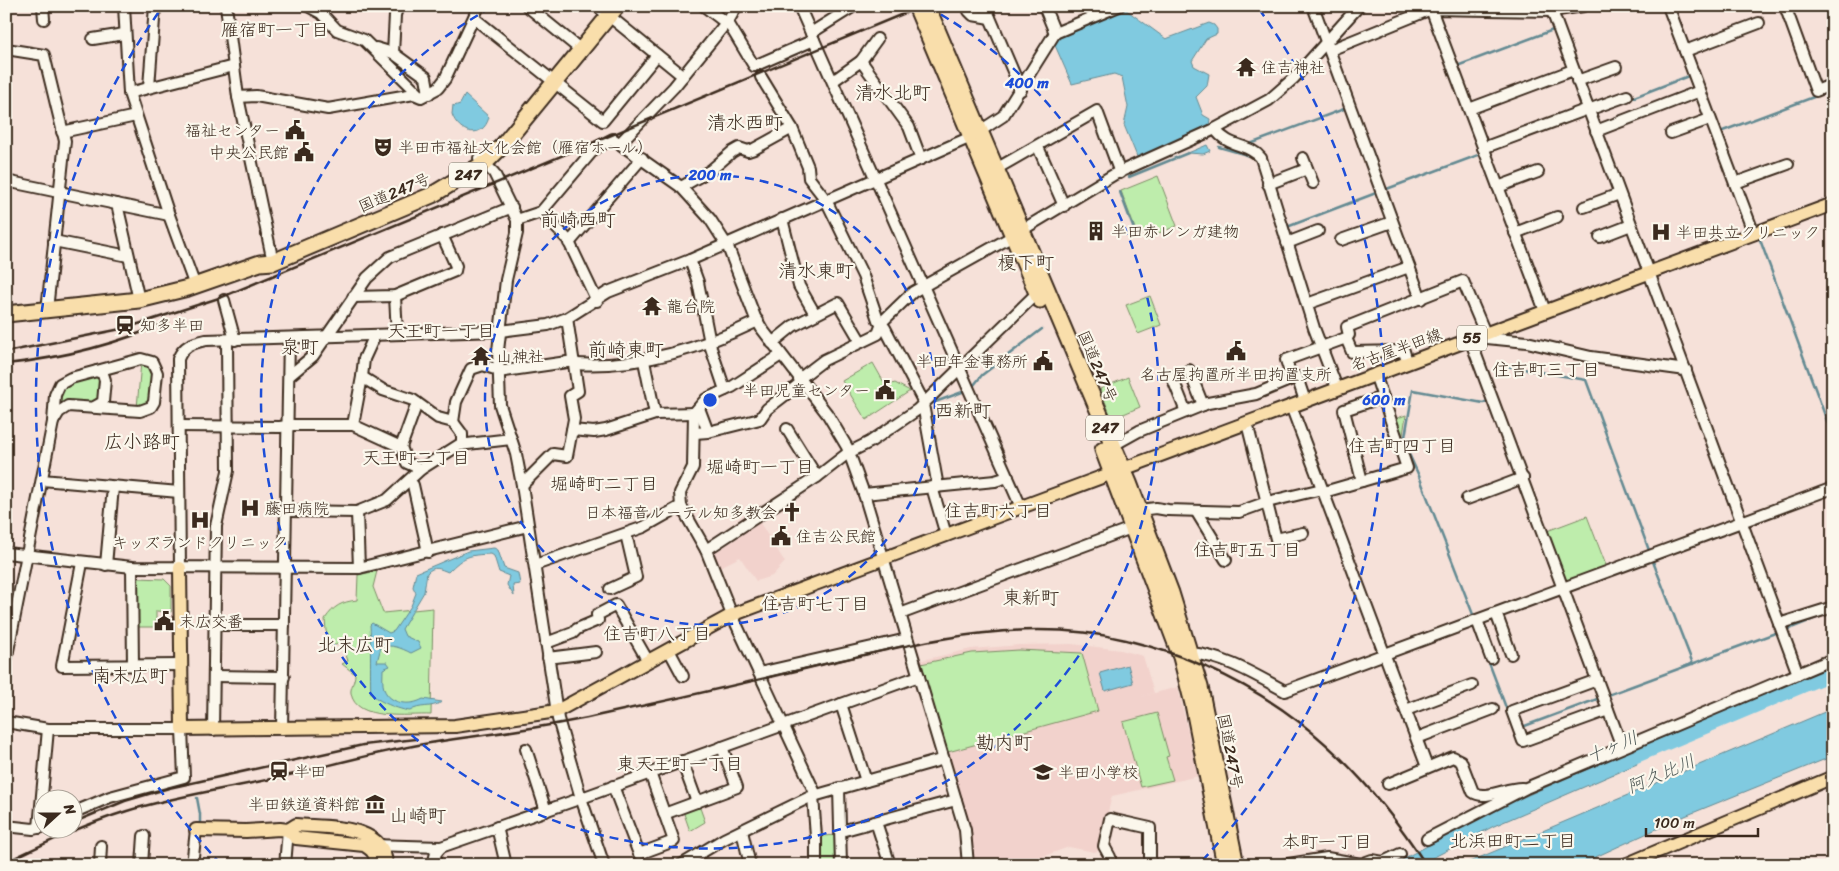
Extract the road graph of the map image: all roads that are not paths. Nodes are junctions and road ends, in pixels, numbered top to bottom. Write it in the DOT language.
graph roads {
  1 [pos="43,6"];
  2 [pos="124,6"];
  3 [pos="155,6"];
  4 [pos="226,6"];
  5 [pos="398,6"];
  6 [pos="479,6"];
  7 [pos="527,6"];
  8 [pos="704,6"];
  9 [pos="737,6"];
  10 [pos="799,6"];
  11 [pos="854,6"];
  12 [pos="916,6"];
  13 [pos="927,6"];
  14 [pos="968,6"];
  15 [pos="985,6"];
  16 [pos="1044,6"];
  17 [pos="1118,6"];
  18 [pos="1313,6"];
  19 [pos="1359,6"];
  20 [pos="1583,6"];
  21 [pos="1668,6"];
  22 [pos="1785,6"];
  23 [pos="312,7"];
  24 [pos="606,9"];
  25 [pos="1431,10"];
  26 [pos="1552,11"];
  27 [pos="474,18"];
  28 [pos="990,18"];
  29 [pos="44,19"];
  30 [pos="1759,23"];
  31 [pos="726,24"];
  32 [pos="1055,33"];
  33 [pos="124,34"];
  34 [pos="813,36"];
  35 [pos="93,39"];
  36 [pos="877,40"];
  37 [pos="1328,46"];
  38 [pos="373,48"];
  39 [pos="578,48"];
  40 [pos="6,49"];
  41 [pos="1685,51"];
  42 [pos="393,53"];
  43 [pos="657,54"];
  44 [pos="861,61"];
  45 [pos="234,66"];
  46 [pos="1616,66"];
  47 [pos="1573,70"];
  48 [pos="683,76"];
  49 [pos="762,77"];
  50 [pos="552,80"];
  51 [pos="1577,81"];
  52 [pos="833,82"];
  53 [pos="1833,84"];
  54 [pos="149,88"];
  55 [pos="1021,90"];
  56 [pos="1700,91"];
  57 [pos="129,93"];
  58 [pos="425,95"];
  59 [pos="1626,96"];
  60 [pos="238,97"];
  61 [pos="1469,109"];
  62 [pos="1588,110"];
  63 [pos="136,116"];
  64 [pos="1710,119"];
  65 [pos="792,128"];
  66 [pos="1215,129"];
  67 [pos="1596,131"];
  68 [pos="62,132"];
  69 [pos="975,133"];
  70 [pos="1671,133"];
  71 [pos="620,143"];
  72 [pos="1038,147"];
  73 [pos="1483,148"];
  74 [pos="642,158"];
  75 [pos="920,158"];
  76 [pos="1304,158"];
  77 [pos="482,161"];
  78 [pos="1788,164"];
  79 [pos="996,169"];
  80 [pos="1307,169"];
  81 [pos="1538,172"];
  82 [pos="1120,173"];
  83 [pos="876,178"];
  84 [pos="6,181"];
  85 [pos="1313,183"];
  86 [pos="1735,183"];
  87 [pos="1268,184"];
  88 [pos="681,187"];
  89 [pos="1498,187"];
  90 [pos="60,191"];
  91 [pos="1619,194"];
  92 [pos="826,200"];
  93 [pos="117,204"];
  94 [pos="1833,204"];
  95 [pos="512,206"];
  96 [pos="1064,206"];
  97 [pos="1584,207"];
  98 [pos="542,212"];
  99 [pos="169,215"];
  100 [pos="1558,217"];
  101 [pos="782,219"];
  102 [pos="517,220"];
  103 [pos="1392,222"];
  104 [pos="1631,225"];
  105 [pos="1318,231"];
  106 [pos="1017,233"];
  107 [pos="1515,233"];
  108 [pos="1754,234"];
  109 [pos="442,235"];
  110 [pos="1600,237"];
  111 [pos="54,240"];
  112 [pos="1341,240"];
  113 [pos="569,243"];
  114 [pos="1288,243"];
  115 [pos="726,244"];
  116 [pos="128,256"];
  117 [pos="268,259"];
  118 [pos="690,260"];
  119 [pos="1409,266"];
  120 [pos="1649,273"];
  121 [pos="196,286"];
  122 [pos="924,286"];
  123 [pos="1037,293"];
  124 [pos="395,296"];
  125 [pos="353,297"];
  126 [pos="1421,299"];
  127 [pos="138,300"];
  128 [pos="224,300"];
  129 [pos="597,301"];
  130 [pos="1307,304"];
  131 [pos="47,310"];
  132 [pos="1545,312"];
  133 [pos="6,314"];
  134 [pos="815,314"];
  135 [pos="567,318"];
  136 [pos="758,322"];
  137 [pos="882,325"];
  138 [pos="500,331"];
  139 [pos="397,334"];
  140 [pos="375,335"];
  141 [pos="1476,336"];
  142 [pos="324,337"];
  143 [pos="288,338"];
  144 [pos="1346,338"];
  145 [pos="231,341"];
  146 [pos="709,342"];
  147 [pos="861,342"];
  148 [pos="772,343"];
  149 [pos="1322,347"];
  150 [pos="781,356"];
  151 [pos="644,361"];
  152 [pos="1407,362"];
  153 [pos="574,363"];
  154 [pos="960,370"];
  155 [pos="1189,370"];
  156 [pos="1686,370"];
  157 [pos="97,371"];
  158 [pos="498,371"];
  159 [pos="1375,374"];
  160 [pos="289,376"];
  161 [pos="362,377"];
  162 [pos="1172,377"];
  163 [pos="1292,378"];
  164 [pos="800,380"];
  165 [pos="1337,388"];
  166 [pos="724,390"];
  167 [pos="1383,397"];
  168 [pos="1305,401"];
  169 [pos="417,403"];
  170 [pos="924,404"];
  171 [pos="1203,405"];
  172 [pos="1292,406"];
  173 [pos="94,407"];
  174 [pos="697,410"];
  175 [pos="1186,412"];
  176 [pos="655,414"];
  177 [pos="53,422"];
  178 [pos="453,422"];
  179 [pos="1247,423"];
  180 [pos="353,425"];
  181 [pos="179,426"];
  182 [pos="227,426"];
  183 [pos="288,426"];
  184 [pos="787,428"];
  185 [pos="572,430"];
  186 [pos="708,432"];
  187 [pos="695,433"];
  188 [pos="512,439"];
  189 [pos="462,445"];
  190 [pos="1112,446"];
  191 [pos="400,447"];
  192 [pos="848,453"];
  193 [pos="421,469"];
  194 [pos="1117,471"];
  195 [pos="817,476"];
  196 [pos="1008,477"];
  197 [pos="1523,478"];
  198 [pos="42,480"];
  199 [pos="1362,481"];
  200 [pos="414,485"];
  201 [pos="522,485"];
  202 [pos="113,486"];
  203 [pos="935,487"];
  204 [pos="1833,488"];
  205 [pos="1323,491"];
  206 [pos="179,492"];
  207 [pos="864,494"];
  208 [pos="1466,499"];
  209 [pos="1267,502"];
  210 [pos="681,506"];
  211 [pos="1021,507"];
  212 [pos="1139,510"];
  213 [pos="287,511"];
  214 [pos="1196,511"];
  215 [pos="357,512"];
  216 [pos="1741,523"];
  217 [pos="528,526"];
  218 [pos="1134,527"];
  219 [pos="626,534"];
  220 [pos="1303,534"];
  221 [pos="946,535"];
  222 [pos="706,550"];
  223 [pos="428,552"];
  224 [pos="6,553"];
  225 [pos="27,556"];
  226 [pos="883,559"];
  227 [pos="1226,560"];
  228 [pos="82,563"];
  229 [pos="106,565"];
  230 [pos="534,565"];
  231 [pos="132,567"];
  232 [pos="180,568"];
  233 [pos="215,568"];
  234 [pos="286,568"];
  235 [pos="359,568"];
  236 [pos="1563,588"];
  237 [pos="610,589"];
  238 [pos="1833,607"];
  239 [pos="1496,613"];
  240 [pos="900,614"];
  241 [pos="732,615"];
  242 [pos="1477,620"];
  243 [pos="1779,624"];
  244 [pos="215,625"];
  245 [pos="284,625"];
  246 [pos="907,639"];
  247 [pos="546,643"];
  248 [pos="669,650"];
  249 [pos="596,652"];
  250 [pos="1191,653"];
  251 [pos="1385,654"];
  252 [pos="1511,654"];
  253 [pos="548,658"];
  254 [pos="1491,658"];
  255 [pos="1833,659"];
  256 [pos="6,661"];
  257 [pos="648,661"];
  258 [pos="181,665"];
  259 [pos="133,666"];
  260 [pos="759,674"];
  261 [pos="1798,674"];
  262 [pos="214,676"];
  263 [pos="684,676"];
  264 [pos="919,676"];
  265 [pos="284,677"];
  266 [pos="1597,680"];
  267 [pos="1472,685"];
  268 [pos="841,704"];
  269 [pos="1493,709"];
  270 [pos="1406,710"];
  271 [pos="1608,710"];
  272 [pos="557,711"];
  273 [pos="6,722"];
  274 [pos="782,725"];
  275 [pos="48,729"];
  276 [pos="182,729"];
  277 [pos="282,729"];
  278 [pos="213,730"];
  279 [pos="1416,738"];
  280 [pos="722,747"];
  281 [pos="1622,747"];
  282 [pos="526,749"];
  283 [pos="944,759"];
  284 [pos="682,761"];
  285 [pos="1427,768"];
  286 [pos="650,773"];
  287 [pos="1833,776"];
  288 [pos="866,781"];
  289 [pos="1388,784"];
  290 [pos="613,786"];
  291 [pos="44,788"];
  292 [pos="839,788"];
  293 [pos="1526,788"];
  294 [pos="814,796"];
  295 [pos="580,798"];
  296 [pos="956,800"];
  297 [pos="697,802"];
  298 [pos="82,809"];
  299 [pos="546,810"];
  300 [pos="664,814"];
  301 [pos="876,822"];
  302 [pos="6,826"];
  303 [pos="497,827"];
  304 [pos="32,829"];
  305 [pos="196,830"];
  306 [pos="288,830"];
  307 [pos="742,830"];
  308 [pos="841,831"];
  309 [pos="144,836"];
  310 [pos="1427,839"];
  311 [pos="380,844"];
  312 [pos="364,845"];
  313 [pos="101,846"];
  314 [pos="441,847"];
  315 [pos="1400,854"];
  316 [pos="1361,864"];
  317 [pos="100,865"];
  318 [pos="142,865"];
  319 [pos="192,865"];
  320 [pos="285,865"];
  321 [pos="376,865"];
  322 [pos="386,865"];
  323 [pos="432,865"];
  324 [pos="506,865"];
  325 [pos="604,865"];
  326 [pos="681,865"];
  327 [pos="750,865"];
  328 [pos="816,865"];
  329 [pos="841,865"];
  330 [pos="890,865"];
  331 [pos="968,865"];
  332 [pos="1110,865"];
  333 [pos="1150,865"];
  334 [pos="1225,865"];
  335 [pos="1236,865"];
  336 [pos="1282,865"];
  337 [pos="1625,865"];
  1 -- 29 [label="street"];
  2 -- 33 [label="street"];
  3 -- 54 [label="street"];
  4 -- 45 [label="street"];
  5 -- 42 [label="street"];
  6 -- 27 [label="street"];
  7 -- 39 [label="street"];
  8 -- 31 [label="street"];
  9 -- 31 [label="street"];
  10 -- 34 [label="street"];
  11 -- 34 [label="street"];
  12 -- 69 [label="highway, 国道247号 / 247"];
  13 -- 69 [label="highway, 国道247号 / 247"];
  14 -- 28 [label="street"];
  15 -- 28 [label="street"];
  16 -- 32 [label="street"];
  17 -- 32 [label="street"];
  18 -- 37 [label="street"];
  19 -- 37 [label="street"];
  20 -- 26 [label="street"];
  21 -- 41 [label="street"];
  22 -- 53 [label="street"];
  23 -- 38 [label="street"];
  24 -- 39 [label="highway, 国道247号 / 247"];
  24 -- 43 [label="street"];
  25 -- 26 [label="street"];
  25 -- 37 [label="street"];
  25 -- 61 [label="street"];
  26 -- 47 [label="street"];
  27 -- 50 [label="street"];
  27 -- 58 [label="street"];
  28 -- 55 [label="street"];
  30 -- 41 [label="street"];
  31 -- 34 [label="street"];
  31 -- 48 [label="street"];
  32 -- 55 [label="street"];
  33 -- 35 [label="street"];
  33 -- 57 [label="street"];
  34 -- 52 [label="street"];
  36 -- 44 [label="street"];
  37 -- 66 [label="street"];
  37 -- 103 [label="street"];
  38 -- 42 [label="street"];
  38 -- 58 [label="street"];
  39 -- 50 [label="highway, 国道247号 / 247"];
  40 -- 68 [label="street"];
  41 -- 56 [label="street"];
  42 -- 58 [label="street"];
  43 -- 48 [label="street"];
  43 -- 50 [label="street"];
  44 -- 52 [label="street"];
  44 -- 75 [label="street"];
  45 -- 54 [label="street"];
  45 -- 60 [label="street"];
  46 -- 51 [label="street"];
  47 -- 51 [label="street"];
  47 -- 61 [label="street"];
  48 -- 71 [label="street"];
  49 -- 65 [label="street"];
  50 -- 77 [label="highway, 国道247号 / 247"];
  51 -- 62 [label="street"];
  52 -- 83 [label="street"];
  54 -- 57 [label="street"];
  55 -- 69 [label="street"];
  56 -- 64 [label="street"];
  56 -- 67 [label="street"];
  57 -- 63 [label="street"];
  58 -- 60 [label="street"];
  59 -- 62 [label="street"];
  60 -- 117 [label="street"];
  61 -- 73 [label="street"];
  62 -- 67 [label="street"];
  62 -- 73 [label="street"];
  63 -- 68 [label="street"];
  63 -- 99 [label="street"];
  64 -- 70 [label="street"];
  64 -- 86 [label="street"];
  65 -- 88 [label="street"];
  65 -- 92 [label="street"];
  66 -- 82 [label="street"];
  66 -- 87 [label="street"];
  67 -- 91 [label="street"];
  68 -- 90 [label="street"];
  69 -- 75 [label="street"];
  69 -- 79 [label="highway, 国道247号 / 247"];
  69 -- 106 [label="highway, 国道247号 / 247"];
  71 -- 74 [label="street"];
  71 -- 98 [label="street"];
  72 -- 79 [label="street"];
  72 -- 82 [label="street"];
  72 -- 96 [label="street"];
  73 -- 89 [label="street"];
  74 -- 88 [label="street"];
  74 -- 113 [label="street"];
  75 -- 83 [label="street"];
  76 -- 80 [label="street"];
  77 -- 95 [label="street"];
  77 -- 117 [label="highway, 国道247号 / 247"];
  78 -- 86 [label="street"];
  79 -- 106 [label="highway, 国道247号 / 247"];
  80 -- 85 [label="street"];
  80 -- 87 [label="street"];
  81 -- 89 [label="street"];
  82 -- 96 [label="street"];
  83 -- 92 [label="street"];
  83 -- 122 [label="street"];
  84 -- 90 [label="street"];
  86 -- 108 [label="street"];
  87 -- 114 [label="street"];
  88 -- 115 [label="street"];
  89 -- 107 [label="street"];
  90 -- 93 [label="street"];
  90 -- 111 [label="street"];
  91 -- 97 [label="street"];
  91 -- 104 [label="street"];
  92 -- 101 [label="street"];
  92 -- 137 [label="street"];
  93 -- 99 [label="street"];
  93 -- 116 [label="street"];
  94 -- 108 [label="main road, 名古屋半田線 / 55"];
  95 -- 102 [label="street"];
  95 -- 109 [label="street"];
  96 -- 106 [label="street"];
  98 -- 102 [label="street"];
  98 -- 113 [label="street"];
  99 -- 121 [label="street"];
  100 -- 107 [label="street"];
  101 -- 115 [label="street"];
  101 -- 134 [label="street"];
  102 -- 138 [label="street"];
  103 -- 112 [label="street"];
  103 -- 119 [label="street"];
  104 -- 110 [label="street"];
  104 -- 120 [label="street"];
  105 -- 114 [label="street"];
  106 -- 122 [label="street"];
  106 -- 123 [label="highway, 国道247号 / 247"];
  106 -- 190 [label="highway, 国道247号 / 247"];
  107 -- 132 [label="street"];
  108 -- 120 [label="main road, 名古屋半田線 / 55"];
  109 -- 124 [label="street"];
  109 -- 125 [label="street"];
  111 -- 116 [label="street"];
  111 -- 131 [label="street"];
  113 -- 129 [label="street"];
  114 -- 130 [label="street"];
  115 -- 118 [label="street"];
  115 -- 136 [label="street"];
  116 -- 127 [label="street"];
  117 -- 121 [label="highway, 国道247号 / 247"];
  118 -- 129 [label="street"];
  118 -- 146 [label="street"];
  119 -- 126 [label="street"];
  119 -- 130 [label="street"];
  120 -- 132 [label="main road, 名古屋半田線 / 55"];
  120 -- 156 [label="street"];
  121 -- 127 [label="highway, 国道247号 / 247"];
  122 -- 137 [label="street"];
  122 -- 154 [label="street"];
  123 -- 154 [label="street"];
  123 -- 194 [label="highway, 国道247号 / 247"];
  124 -- 125 [label="street"];
  124 -- 139 [label="street"];
  125 -- 142 [label="street"];
  126 -- 141 [label="street"];
  126 -- 144 [label="street"];
  127 -- 131 [label="highway, 国道247号 / 247"];
  128 -- 145 [label="street"];
  129 -- 135 [label="street"];
  130 -- 149 [label="street"];
  131 -- 133 [label="highway, 国道247号 / 247"];
  132 -- 141 [label="main road, 名古屋半田線 / 55"];
  134 -- 147 [label="street"];
  134 -- 148 [label="street"];
  135 -- 138 [label="street"];
  135 -- 153 [label="street"];
  136 -- 146 [label="street"];
  136 -- 148 [label="street"];
  137 -- 147 [label="street"];
  137 -- 170 [label="street"];
  138 -- 139 [label="street"];
  138 -- 158 [label="street"];
  139 -- 140 [label="street"];
  140 -- 142 [label="street"];
  140 -- 161 [label="street"];
  141 -- 152 [label="main road, 名古屋半田線 / 55"];
  141 -- 156 [label="street"];
  141 -- 197 [label="street"];
  142 -- 143 [label="street"];
  142 -- 160 [label="street"];
  143 -- 145 [label="street"];
  143 -- 160 [label="street"];
  144 -- 149 [label="street"];
  144 -- 152 [label="street"];
  145 -- 181 [label="street"];
  145 -- 182 [label="street"];
  146 -- 151 [label="street"];
  146 -- 166 [label="street"];
  147 -- 164 [label="street"];
  148 -- 150 [label="street"];
  149 -- 163 [label="street"];
  149 -- 165 [label="street"];
  150 -- 164 [label="street"];
  150 -- 166 [label="street"];
  151 -- 153 [label="street"];
  151 -- 176 [label="street"];
  152 -- 159 [label="main road, 名古屋半田線 / 55"];
  153 -- 158 [label="street"];
  153 -- 185 [label="street"];
  154 -- 170 [label="street"];
  154 -- 196 [label="street"];
  155 -- 171 [label="street"];
  156 -- 216 [label="street"];
  157 -- 173 [label="street"];
  157 -- 173 [label="street"];
  157 -- 177 [label="street"];
  158 -- 178 [label="street"];
  158 -- 188 [label="street"];
  159 -- 165 [label="main road, 名古屋半田線 / 55"];
  159 -- 167 [label="street"];
  160 -- 183 [label="street"];
  161 -- 169 [label="street"];
  161 -- 180 [label="street"];
  162 -- 175 [label="street"];
  163 -- 168 [label="street"];
  163 -- 171 [label="street"];
  164 -- 186 [label="street"];
  164 -- 192 [label="street"];
  165 -- 168 [label="main road, 名古屋半田線 / 55"];
  166 -- 174 [label="street"];
  167 -- 199 [label="street"];
  167 -- 199 [label="street"];
  168 -- 172 [label="main road, 名古屋半田線 / 55"];
  169 -- 178 [label="street"];
  169 -- 191 [label="street"];
  170 -- 192 [label="street"];
  170 -- 203 [label="street"];
  171 -- 175 [label="street"];
  172 -- 179 [label="main road, 名古屋半田線 / 55"];
  172 -- 205 [label="street"];
  173 -- 177 [label="street"];
  174 -- 176 [label="street"];
  174 -- 186 [label="street"];
  174 -- 187 [label="street"];
  175 -- 190 [label="street"];
  176 -- 185 [label="street"];
  177 -- 198 [label="street"];
  178 -- 189 [label="street"];
  179 -- 194 [label="main road, 名古屋半田線 / 55"];
  179 -- 209 [label="street"];
  180 -- 183 [label="street"];
  180 -- 191 [label="street"];
  181 -- 182 [label="street"];
  181 -- 206 [label="street"];
  182 -- 183 [label="street"];
  182 -- 233 [label="street"];
  183 -- 213 [label="street"];
  184 -- 195 [label="street"];
  185 -- 201 [label="street"];
  186 -- 187 [label="street"];
  187 -- 210 [label="street"];
  188 -- 189 [label="street"];
  188 -- 201 [label="street"];
  189 -- 193 [label="street"];
  190 -- 194 [label="highway, 国道247号 / 247"];
  191 -- 193 [label="street"];
  192 -- 195 [label="street"];
  192 -- 207 [label="street"];
  193 -- 215 [label="street"];
  194 -- 211 [label="main road, 名古屋半田線"];
  194 -- 212 [label="highway, 国道247号 / 247"];
  194 -- 218 [label="highway, 国道247号 / 247"];
  195 -- 222 [label="street"];
  196 -- 203 [label="street"];
  196 -- 211 [label="street"];
  197 -- 208 [label="street"];
  197 -- 236 [label="street"];
  198 -- 202 [label="street"];
  198 -- 225 [label="street"];
  199 -- 205 [label="street"];
  200 -- 223 [label="street"];
  201 -- 217 [label="street"];
  202 -- 206 [label="street"];
  202 -- 229 [label="street"];
  203 -- 207 [label="street"];
  203 -- 221 [label="street"];
  204 -- 216 [label="street"];
  205 -- 209 [label="street"];
  205 -- 251 [label="street"];
  206 -- 232 [label="street"];
  207 -- 226 [label="street"];
  209 -- 214 [label="street"];
  209 -- 220 [label="street"];
  210 -- 219 [label="street"];
  210 -- 222 [label="street"];
  211 -- 221 [label="main road, 名古屋半田線"];
  212 -- 214 [label="street"];
  212 -- 250 [label="highway, 国道247号 / 247"];
  213 -- 215 [label="street"];
  213 -- 234 [label="street"];
  214 -- 227 [label="street"];
  215 -- 235 [label="street"];
  216 -- 236 [label="street"];
  216 -- 243 [label="street"];
  217 -- 223 [label="street"];
  217 -- 230 [label="street"];
  218 -- 240 [label="street"];
  218 -- 334 [label="highway, 国道247号 / 247"];
  219 -- 230 [label="street"];
  219 -- 237 [label="street"];
  221 -- 226 [label="main road, 名古屋半田線"];
  222 -- 241 [label="street"];
  223 -- 235 [label="street"];
  224 -- 225 [label="street"];
  225 -- 228 [label="street"];
  225 -- 256 [label="street"];
  226 -- 240 [label="street"];
  226 -- 241 [label="main road, 名古屋半田線"];
  228 -- 229 [label="street"];
  228 -- 259 [label="street"];
  229 -- 231 [label="street"];
  230 -- 247 [label="street"];
  231 -- 232 [label="street"];
  231 -- 259 [label="street"];
  232 -- 233 [label="street"];
  232 -- 258 [label="main road"];
  233 -- 234 [label="street"];
  233 -- 244 [label="street"];
  234 -- 235 [label="street"];
  234 -- 245 [label="street"];
  236 -- 239 [label="street"];
  236 -- 266 [label="street"];
  238 -- 243 [label="street"];
  239 -- 242 [label="street"];
  239 -- 252 [label="street"];
  240 -- 246 [label="street"];
  241 -- 248 [label="main road, 名古屋半田線"];
  241 -- 260 [label="street"];
  242 -- 251 [label="street"];
  242 -- 254 [label="street"];
  243 -- 261 [label="street"];
  244 -- 245 [label="street"];
  244 -- 262 [label="street"];
  245 -- 265 [label="street"];
  246 -- 260 [label="street"];
  246 -- 264 [label="street"];
  247 -- 253 [label="street"];
  247 -- 257 [label="street"];
  248 -- 257 [label="main road, 名古屋半田線"];
  248 -- 263 [label="street"];
  249 -- 253 [label="street"];
  250 -- 251 [label="street"];
  250 -- 335 [label="highway, 国道247号 / 247"];
  251 -- 270 [label="street"];
  253 -- 272 [label="street"];
  255 -- 261 [label="street"];
  257 -- 272 [label="main road, 名古屋半田線"];
  258 -- 259 [label="street"];
  258 -- 276 [label="main road"];
  260 -- 274 [label="street"];
  261 -- 281 [label="street"];
  262 -- 265 [label="street"];
  262 -- 278 [label="street"];
  264 -- 268 [label="street"];
  264 -- 283 [label="street"];
  265 -- 277 [label="street"];
  266 -- 271 [label="street"];
  266 -- 271 [label="street"];
  267 -- 270 [label="street"];
  268 -- 274 [label="street"];
  268 -- 288 [label="street"];
  269 -- 279 [label="street"];
  270 -- 279 [label="street"];
  271 -- 281 [label="street"];
  272 -- 277 [label="main road"];
  272 -- 295 [label="street"];
  273 -- 275 [label="street"];
  274 -- 280 [label="street"];
  274 -- 294 [label="street"];
  275 -- 276 [label="street"];
  275 -- 291 [label="street"];
  276 -- 278 [label="main road"];
  276 -- 298 [label="street"];
  277 -- 278 [label="main road"];
  279 -- 285 [label="street"];
  280 -- 284 [label="street"];
  280 -- 297 [label="street"];
  281 -- 293 [label="street"];
  282 -- 299 [label="street"];
  283 -- 288 [label="street"];
  283 -- 296 [label="street"];
  284 -- 286 [label="street"];
  284 -- 297 [label="street"];
  285 -- 289 [label="street"];
  285 -- 293 [label="street"];
  286 -- 290 [label="street"];
  286 -- 300 [label="street"];
  287 -- 337 [label="main road"];
  288 -- 292 [label="street"];
  290 -- 295 [label="street"];
  290 -- 300 [label="street"];
  292 -- 294 [label="street"];
  292 -- 308 [label="street"];
  293 -- 310 [label="street"];
  294 -- 307 [label="street"];
  294 -- 328 [label="street"];
  295 -- 299 [label="street"];
  295 -- 325 [label="street"];
  296 -- 301 [label="street"];
  296 -- 331 [label="street"];
  297 -- 300 [label="street"];
  299 -- 303 [label="street"];
  301 -- 308 [label="street"];
  301 -- 330 [label="street"];
  302 -- 304 [label="street"];
  303 -- 314 [label="street"];
  303 -- 324 [label="street"];
  305 -- 306 [label="main road"];
  305 -- 319 [label="street"];
  306 -- 311 [label="main road"];
  306 -- 312 [label="main road"];
  306 -- 320 [label="street"];
  307 -- 326 [label="street"];
  307 -- 327 [label="street"];
  308 -- 329 [label="street"];
  309 -- 318 [label="street"];
  311 -- 312 [label="street"];
  311 -- 314 [label="street"];
  311 -- 322 [label="main road"];
  312 -- 321 [label="main road"];
  313 -- 317 [label="street"];
  314 -- 323 [label="street"];
  315 -- 316 [label="street"];
  316 -- 336 [label="street"];
  332 -- 333 [label="street"];
}
